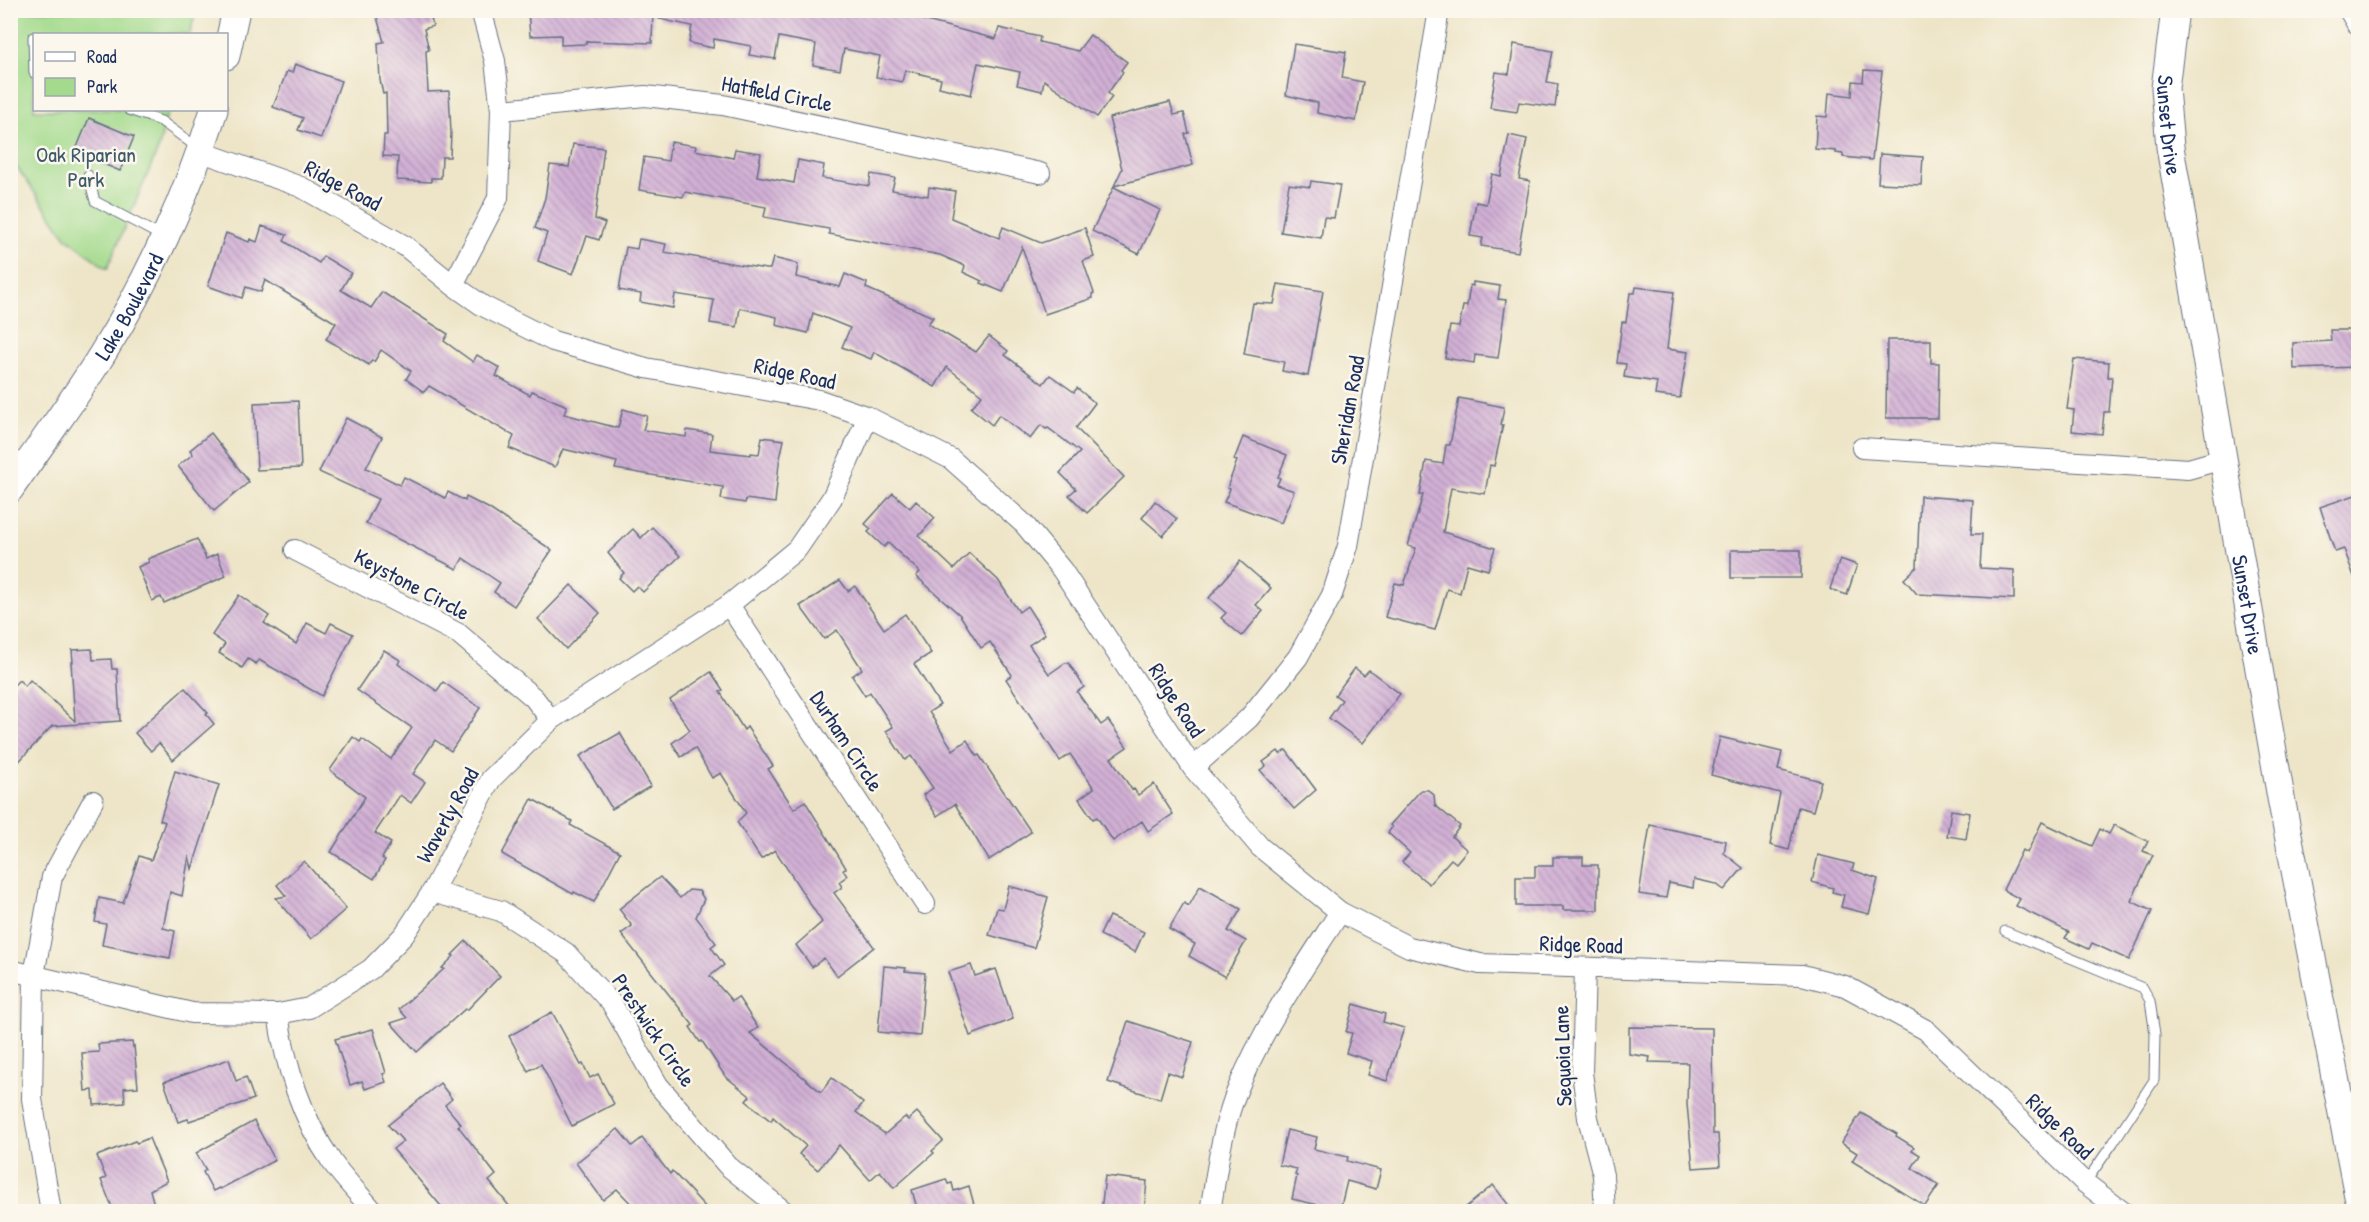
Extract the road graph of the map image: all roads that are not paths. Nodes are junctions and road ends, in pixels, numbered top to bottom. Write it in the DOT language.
graph roads {
  1 [pos="236,10"];
  2 [pos="481,10"];
  3 [pos="1439,10"];
  4 [pos="2175,10"];
  5 [pos="2351,10"];
  6 [pos="2358,22"];
  7 [pos="228,47"];
  8 [pos="501,110"];
  9 [pos="132,111"];
  10 [pos="214,111"];
  11 [pos="202,152"];
  12 [pos="1040,173"];
  13 [pos="88,175"];
  14 [pos="165,238"];
  15 [pos="453,285"];
  16 [pos="868,417"];
  17 [pos="1862,448"];
  18 [pos="2223,459"];
  19 [pos="10,489"];
  20 [pos="295,550"];
  21 [pos="729,605"];
  22 [pos="551,720"];
  23 [pos="1193,768"];
  24 [pos="93,801"];
  25 [pos="432,892"];
  26 [pos="925,904"];
  27 [pos="1340,912"];
  28 [pos="2005,931"];
  29 [pos="1585,968"];
  30 [pos="10,970"];
  31 [pos="34,975"];
  32 [pos="278,1014"];
  33 [pos="2085,1184"];
  34 [pos="2358,1191"];
  35 [pos="51,1212"];
  36 [pos="374,1212"];
  37 [pos="784,1212"];
  38 [pos="1210,1212"];
  39 [pos="1605,1212"];
  40 [pos="2123,1212"];
  1 -- 7 [label="main road"];
  2 -- 8 [label="street"];
  3 -- 23 [label="street, Sheridan Road"];
  4 -- 18 [label="main road, Sunset Drive"];
  5 -- 6 [label="street"];
  8 -- 12 [label="street, Hatfield Circle"];
  8 -- 15 [label="street"];
  9 -- 11 [label="lane"];
  10 -- 11 [label="main road, Lake Boulevard"];
  11 -- 14 [label="main road, Lake Boulevard"];
  11 -- 15 [label="street, Ridge Road"];
  13 -- 14 [label="lane"];
  14 -- 19 [label="main road, Lake Boulevard"];
  15 -- 16 [label="street, Ridge Road"];
  16 -- 21 [label="street, Waverly Road"];
  16 -- 23 [label="street, Ridge Road"];
  17 -- 18 [label="street"];
  18 -- 34 [label="main road, Sunset Drive"];
  20 -- 22 [label="street, Keystone Circle"];
  21 -- 22 [label="street, Waverly Road"];
  21 -- 26 [label="street, Durham Circle"];
  22 -- 25 [label="street, Waverly Road"];
  23 -- 27 [label="street, Ridge Road"];
  24 -- 31 [label="street"];
  25 -- 32 [label="street, Waverly Road"];
  25 -- 37 [label="street, Prestwick Circle"];
  27 -- 29 [label="street, Ridge Road"];
  27 -- 38 [label="street"];
  28 -- 33 [label="lane"];
  29 -- 33 [label="street, Ridge Road"];
  29 -- 39 [label="street, Sequoia Lane"];
  30 -- 31 [label="street, Waverly Road"];
  31 -- 32 [label="street, Waverly Road"];
  31 -- 35 [label="street"];
  32 -- 36 [label="street"];
  33 -- 40 [label="street, Ridge Road"];
}
